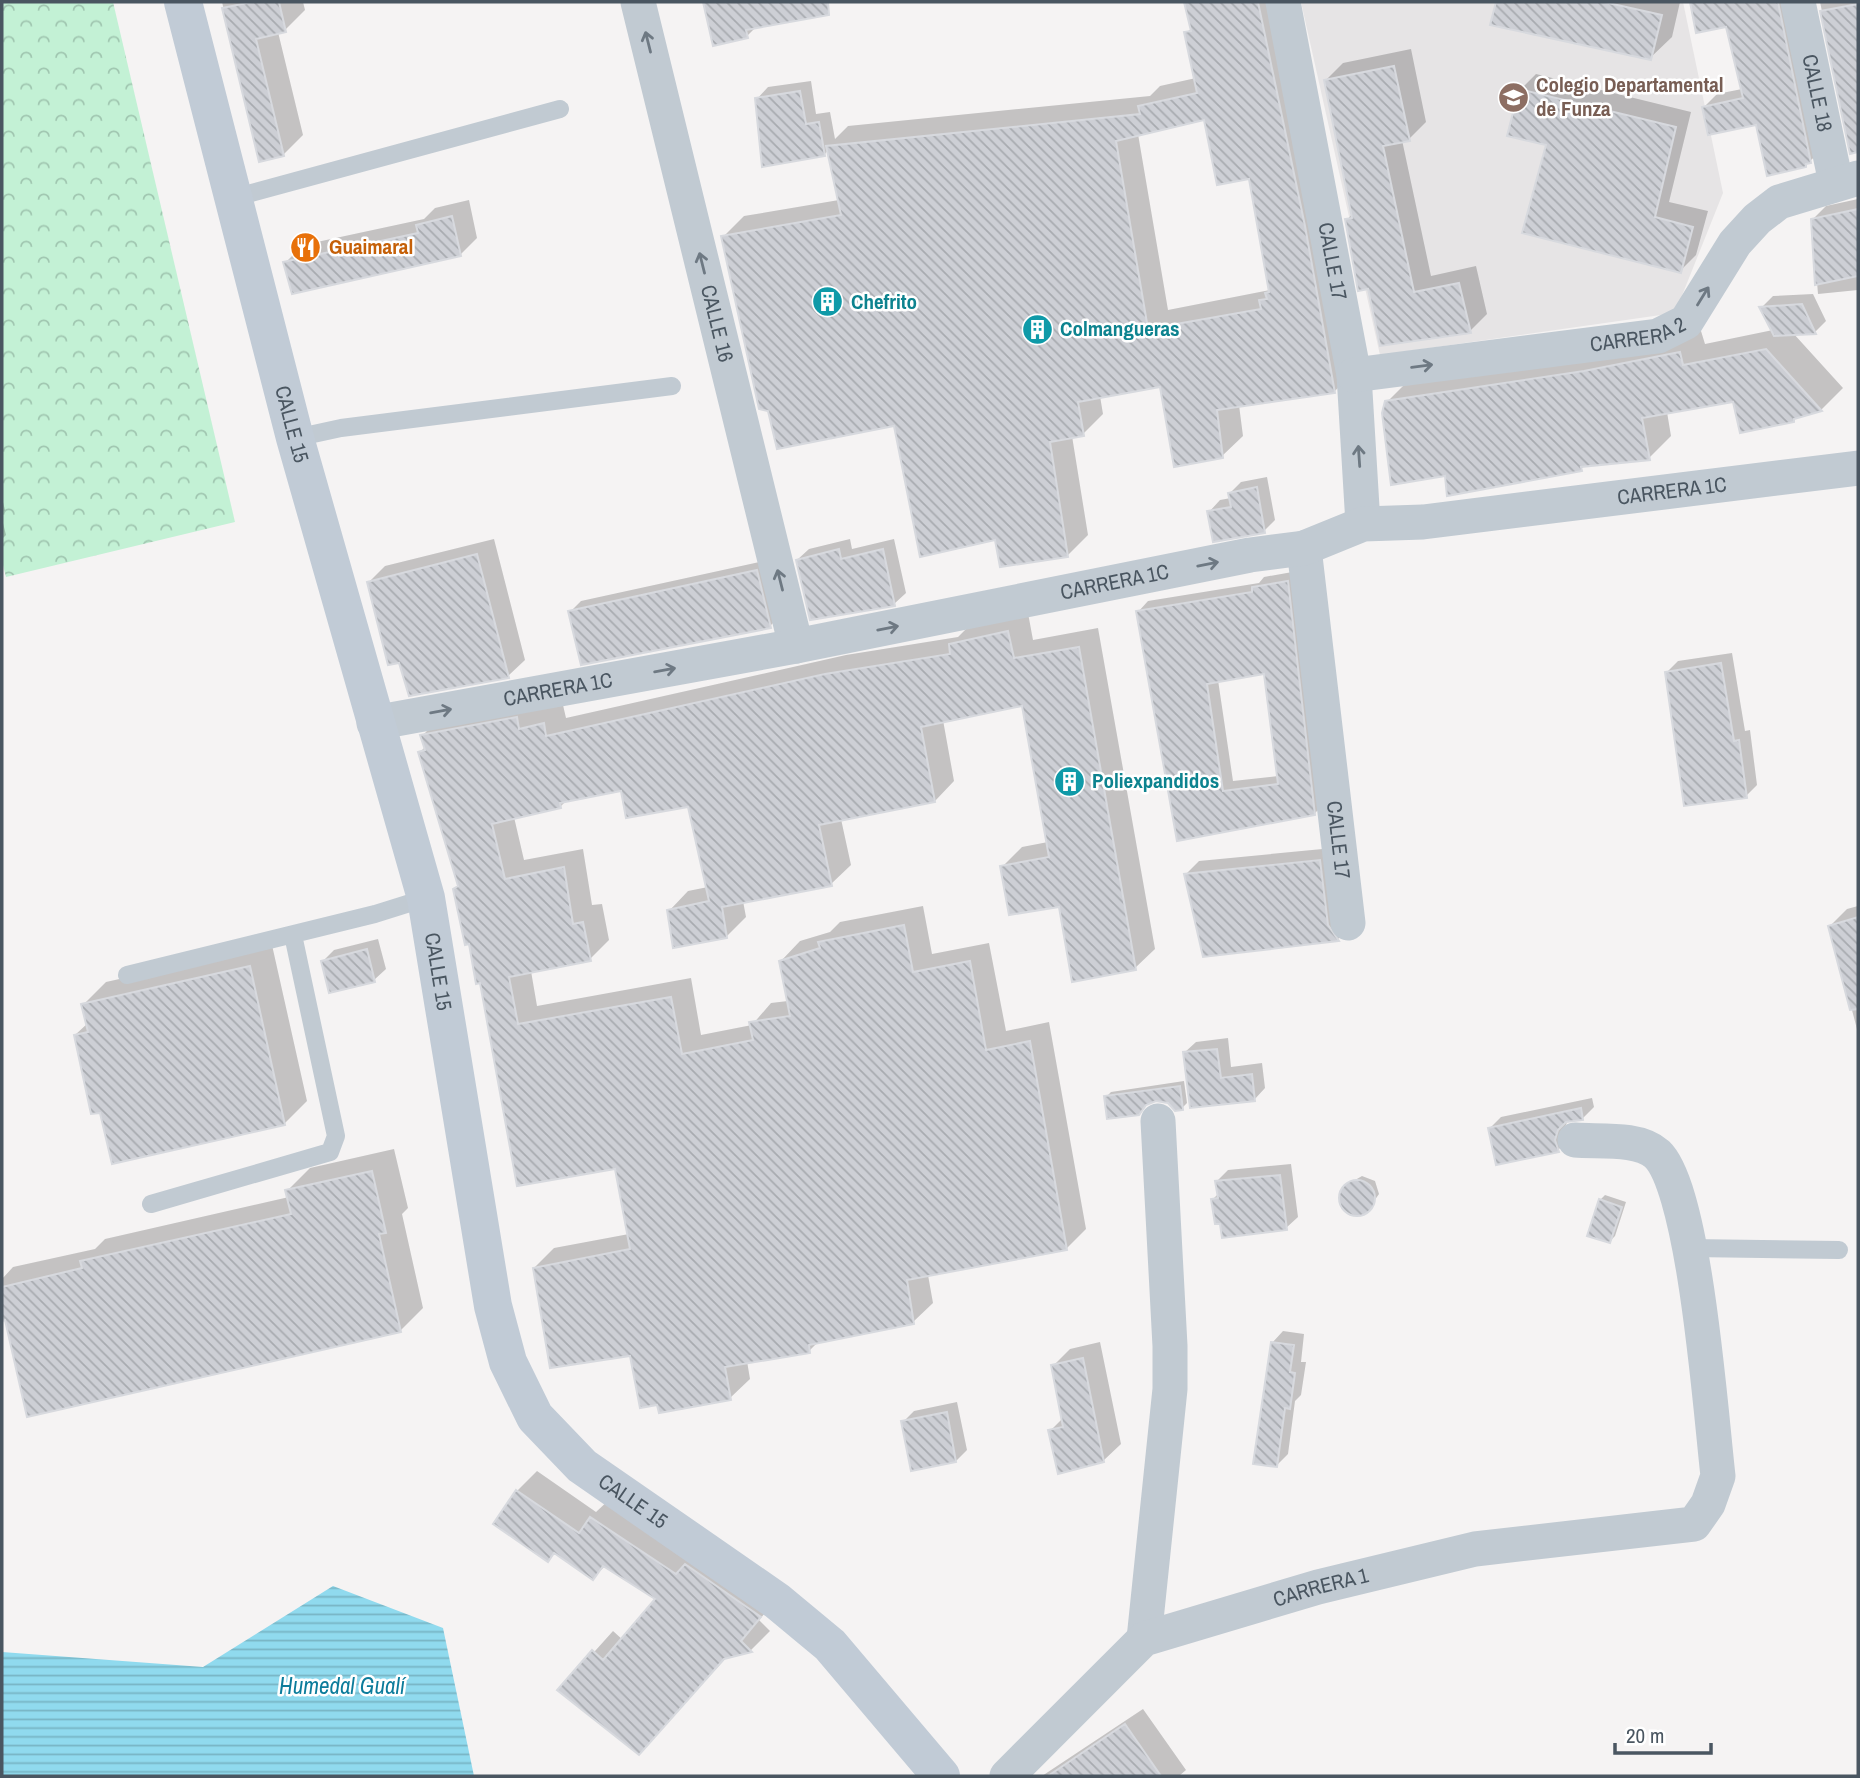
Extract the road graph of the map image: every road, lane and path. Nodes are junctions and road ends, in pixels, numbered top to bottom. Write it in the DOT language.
graph roads {
  1 [pos="184,2"];
  2 [pos="638,2"];
  3 [pos="1283,2"];
  4 [pos="1798,2"];
  5 [pos="560,109"];
  6 [pos="1847,180"];
  7 [pos="233,198"];
  8 [pos="1354,375"];
  9 [pos="672,386"];
  10 [pos="296,438"];
  11 [pos="1858,468"];
  12 [pos="1363,524"];
  13 [pos="1304,548"];
  14 [pos="796,646"];
  15 [pos="374,723"];
  16 [pos="426,898"];
  17 [pos="1348,923"];
  18 [pos="293,935"];
  19 [pos="127,975"];
  20 [pos="1158,1121"];
  21 [pos="1574,1140"];
  22 [pos="150,1204"];
  23 [pos="1691,1248"];
  24 [pos="1839,1250"];
  25 [pos="1144,1639"];
  26 [pos="941,1776"];
  27 [pos="1007,1776"];
  1 -- 7 [label="street, CALLE 15"];
  14 -- 2 [label="street, CALLE 16, one-way"];
  3 -- 8 [label="street, CALLE 17"];
  4 -- 6 [label="street, CALLE 18"];
  5 -- 7 [label="lane"];
  8 -- 6 [label="street, CARRERA 2, one-way"];
  7 -- 10 [label="street, CALLE 15"];
  12 -- 8 [label="street, CALLE 17, one-way"];
  9 -- 10 [label="lane"];
  10 -- 15 [label="street, CALLE 15"];
  11 -- 12 [label="street, CARRERA 1C"];
  12 -- 13 [label="street, CARRERA 1C"];
  14 -- 13 [label="street, CARRERA 1C, one-way"];
  13 -- 17 [label="street, CALLE 17"];
  15 -- 14 [label="street, CARRERA 1C, one-way"];
  15 -- 16 [label="street, CALLE 15"];
  16 -- 18 [label="lane"];
  16 -- 26 [label="street, CALLE 15"];
  18 -- 19 [label="lane"];
  18 -- 22 [label="lane"];
  20 -- 25 [label="street"];
  21 -- 23 [label="street"];
  23 -- 24 [label="lane"];
  23 -- 25 [label="street, CARRERA 1"];
  25 -- 27 [label="street, CARRERA 1"];
}
